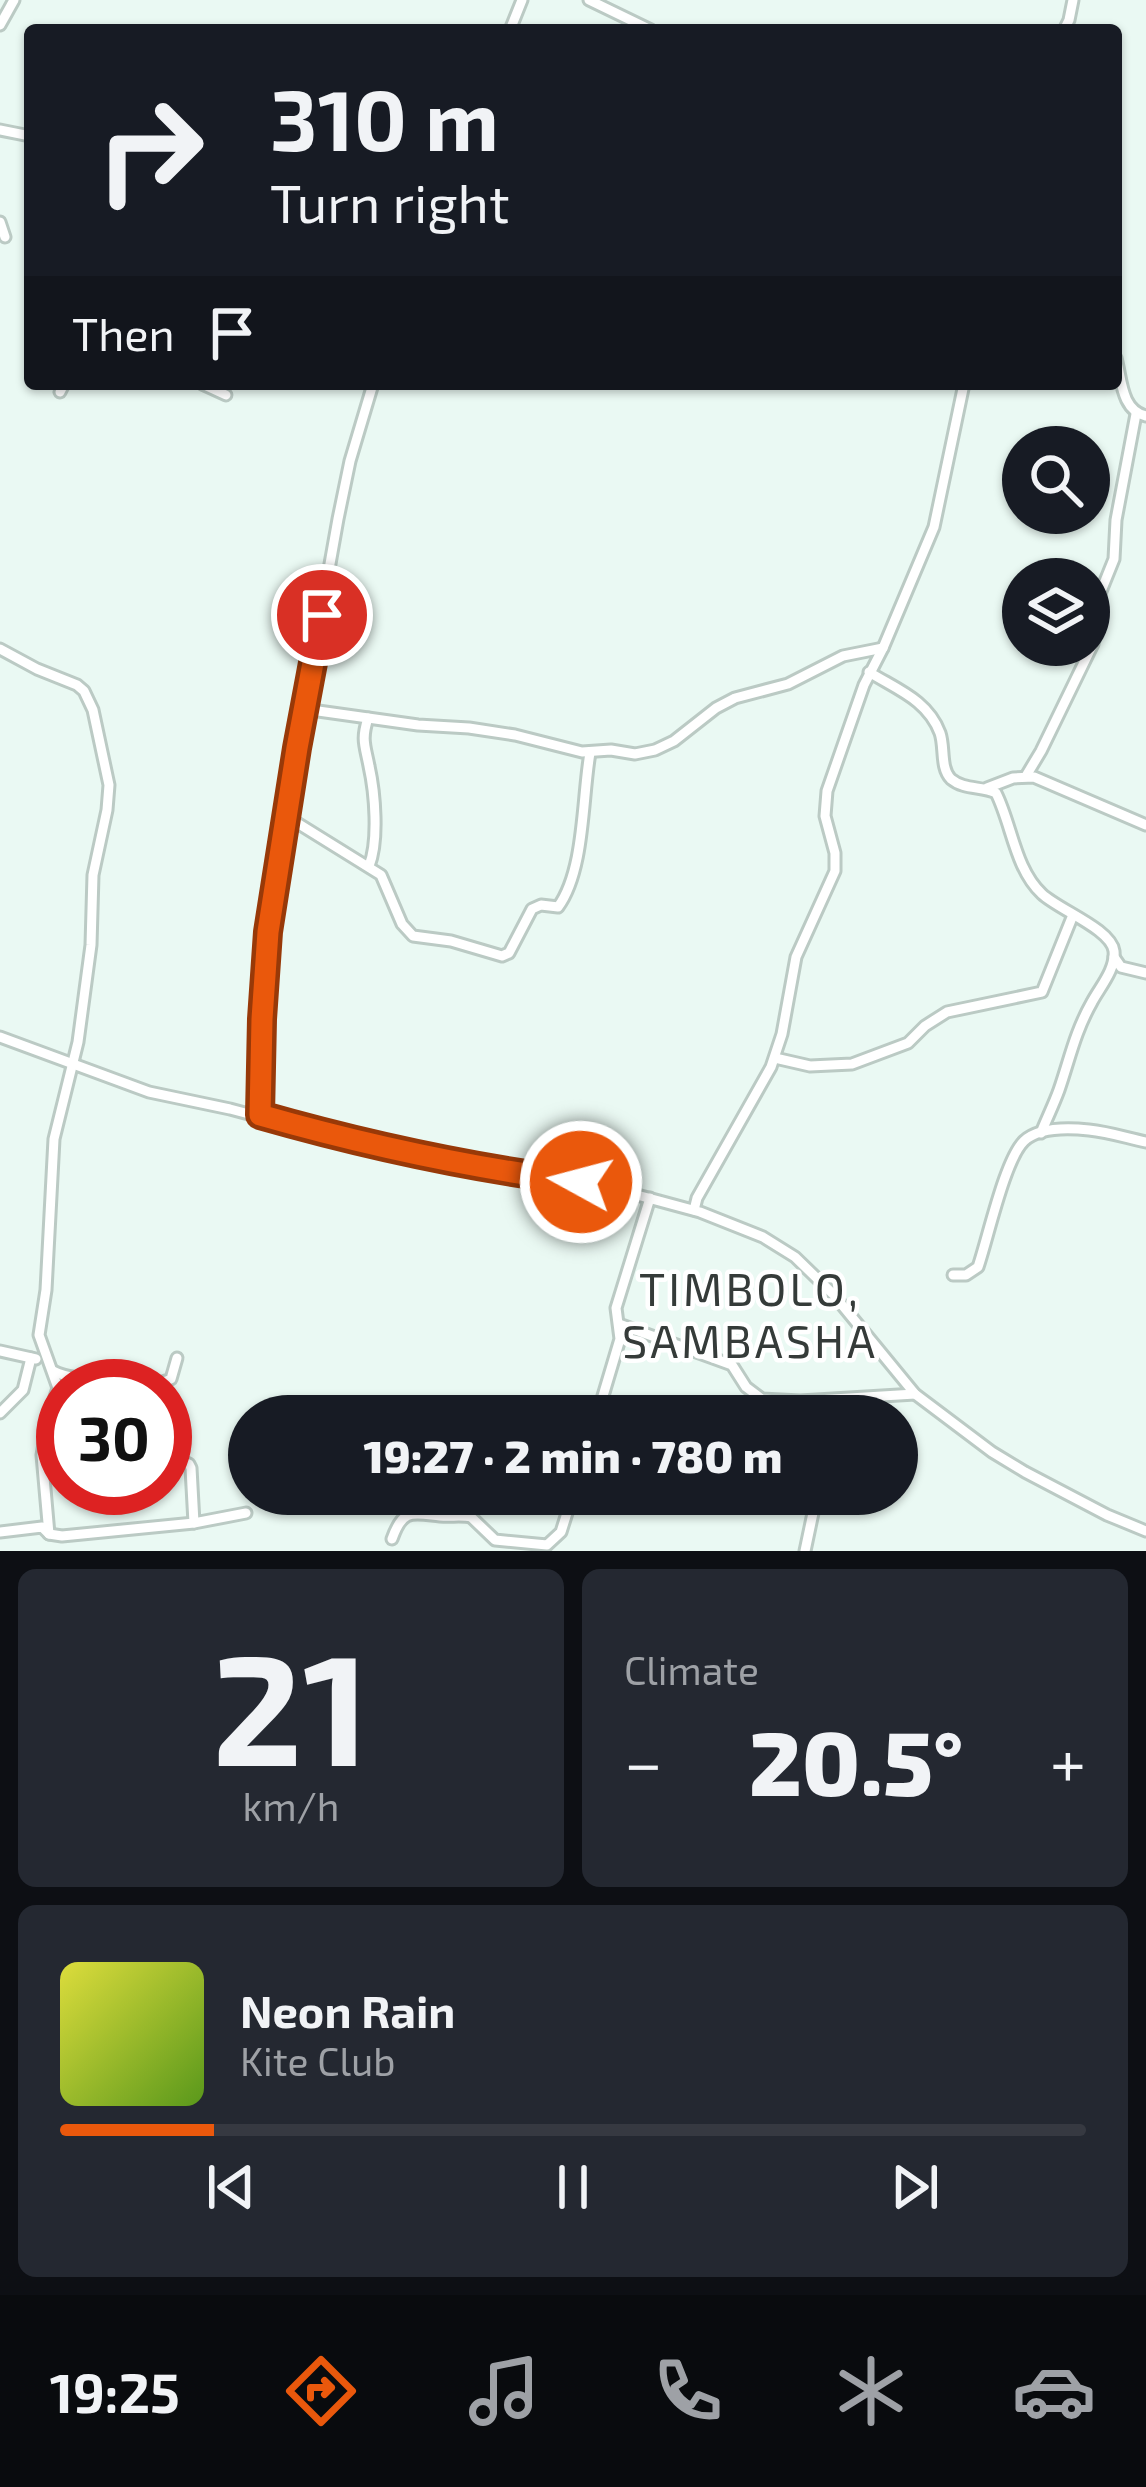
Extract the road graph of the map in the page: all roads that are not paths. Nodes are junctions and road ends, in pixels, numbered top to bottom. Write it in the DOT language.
graph roads {
  1 [pos="14,0"];
  2 [pos="589,0"];
  3 [pos="639,24"];
  4 [pos="0,25"];
  5 [pos="0,222"];
  6 [pos="5,237"];
  7 [pos="1122,384"];
  8 [pos="215,390"];
  9 [pos="371,390"];
  10 [pos="963,390"];
  11 [pos="226,395"];
  12 [pos="1141,415"];
  13 [pos="1110,570"];
  14 [pos="883,648"];
  15 [pos="0,649"];
  16 [pos="1082,666"];
  17 [pos="869,672"];
  18 [pos="304,709"];
  19 [pos="368,718"];
  20 [pos="590,753"];
  21 [pos="1026,776"];
  22 [pos="987,788"];
  23 [pos="286,816"];
  24 [pos="1146,825"];
  25 [pos="369,866"];
  26 [pos="1073,915"];
  27 [pos="1114,957"];
  28 [pos="1146,973"];
  29 [pos="0,1037"];
  30 [pos="776,1058"];
  31 [pos="74,1062"];
  32 [pos="260,1115"];
  33 [pos="1041,1132"];
  34 [pos="1146,1142"];
  35 [pos="650,1198"];
  36 [pos="694,1210"];
  37 [pos="953,1275"];
  38 [pos="619,1324"];
  39 [pos="0,1352"];
  40 [pos="31,1358"];
  41 [pos="49,1359"];
  42 [pos="36,1360"];
  43 [pos="915,1394"];
  44 [pos="603,1395"];
  45 [pos="754,1395"];
  46 [pos="899,1395"];
  47 [pos="0,1413"];
  48 [pos="192,1486"];
  49 [pos="47,1515"];
  50 [pos="234,1515"];
  51 [pos="409,1515"];
  52 [pos="434,1515"];
  53 [pos="566,1515"];
  54 [pos="813,1515"];
  55 [pos="194,1522"];
  56 [pos="0,1532"];
  57 [pos="1146,1532"];
  58 [pos="49,1534"];
  59 [pos="392,1540"];
  60 [pos="805,1551"];
  1 -- 4 [label="street"];
  2 -- 3 [label="street"];
  5 -- 6 [label="street"];
  7 -- 12 [label="street"];
  8 -- 11 [label="street"];
  9 -- 18 [label="street"];
  10 -- 14 [label="street"];
  12 -- 13 [label="street"];
  14 -- 17 [label="street"];
  14 -- 20 [label="street"];
  15 -- 31 [label="street"];
  16 -- 21 [label="street"];
  17 -- 22 [label="street"];
  17 -- 30 [label="street"];
  18 -- 19 [label="street"];
  18 -- 23 [label="street"];
  19 -- 20 [label="street"];
  19 -- 25 [label="street"];
  20 -- 25 [label="street"];
  21 -- 22 [label="street"];
  21 -- 24 [label="street"];
  22 -- 26 [label="street"];
  23 -- 25 [label="street"];
  23 -- 32 [label="street"];
  26 -- 27 [label="street"];
  26 -- 30 [label="street"];
  27 -- 28 [label="street"];
  27 -- 33 [label="street"];
  29 -- 31 [label="street"];
  30 -- 36 [label="street"];
  31 -- 32 [label="street"];
  31 -- 41 [label="street"];
  32 -- 35 [label="street"];
  33 -- 34 [label="street"];
  33 -- 37 [label="street"];
  35 -- 36 [label="street"];
  35 -- 38 [label="street"];
  36 -- 43 [label="street"];
  38 -- 44 [label="street"];
  38 -- 45 [label="street"];
  39 -- 40 [label="street"];
  40 -- 42 [label="street"];
  40 -- 47 [label="street"];
  43 -- 46 [label="street"];
  43 -- 57 [label="street"];
  48 -- 55 [label="street"];
  49 -- 58 [label="street"];
  50 -- 55 [label="street"];
  51 -- 59 [label="street"];
  52 -- 53 [label="street"];
  54 -- 60 [label="street"];
  55 -- 58 [label="street"];
  56 -- 58 [label="street"];
}
